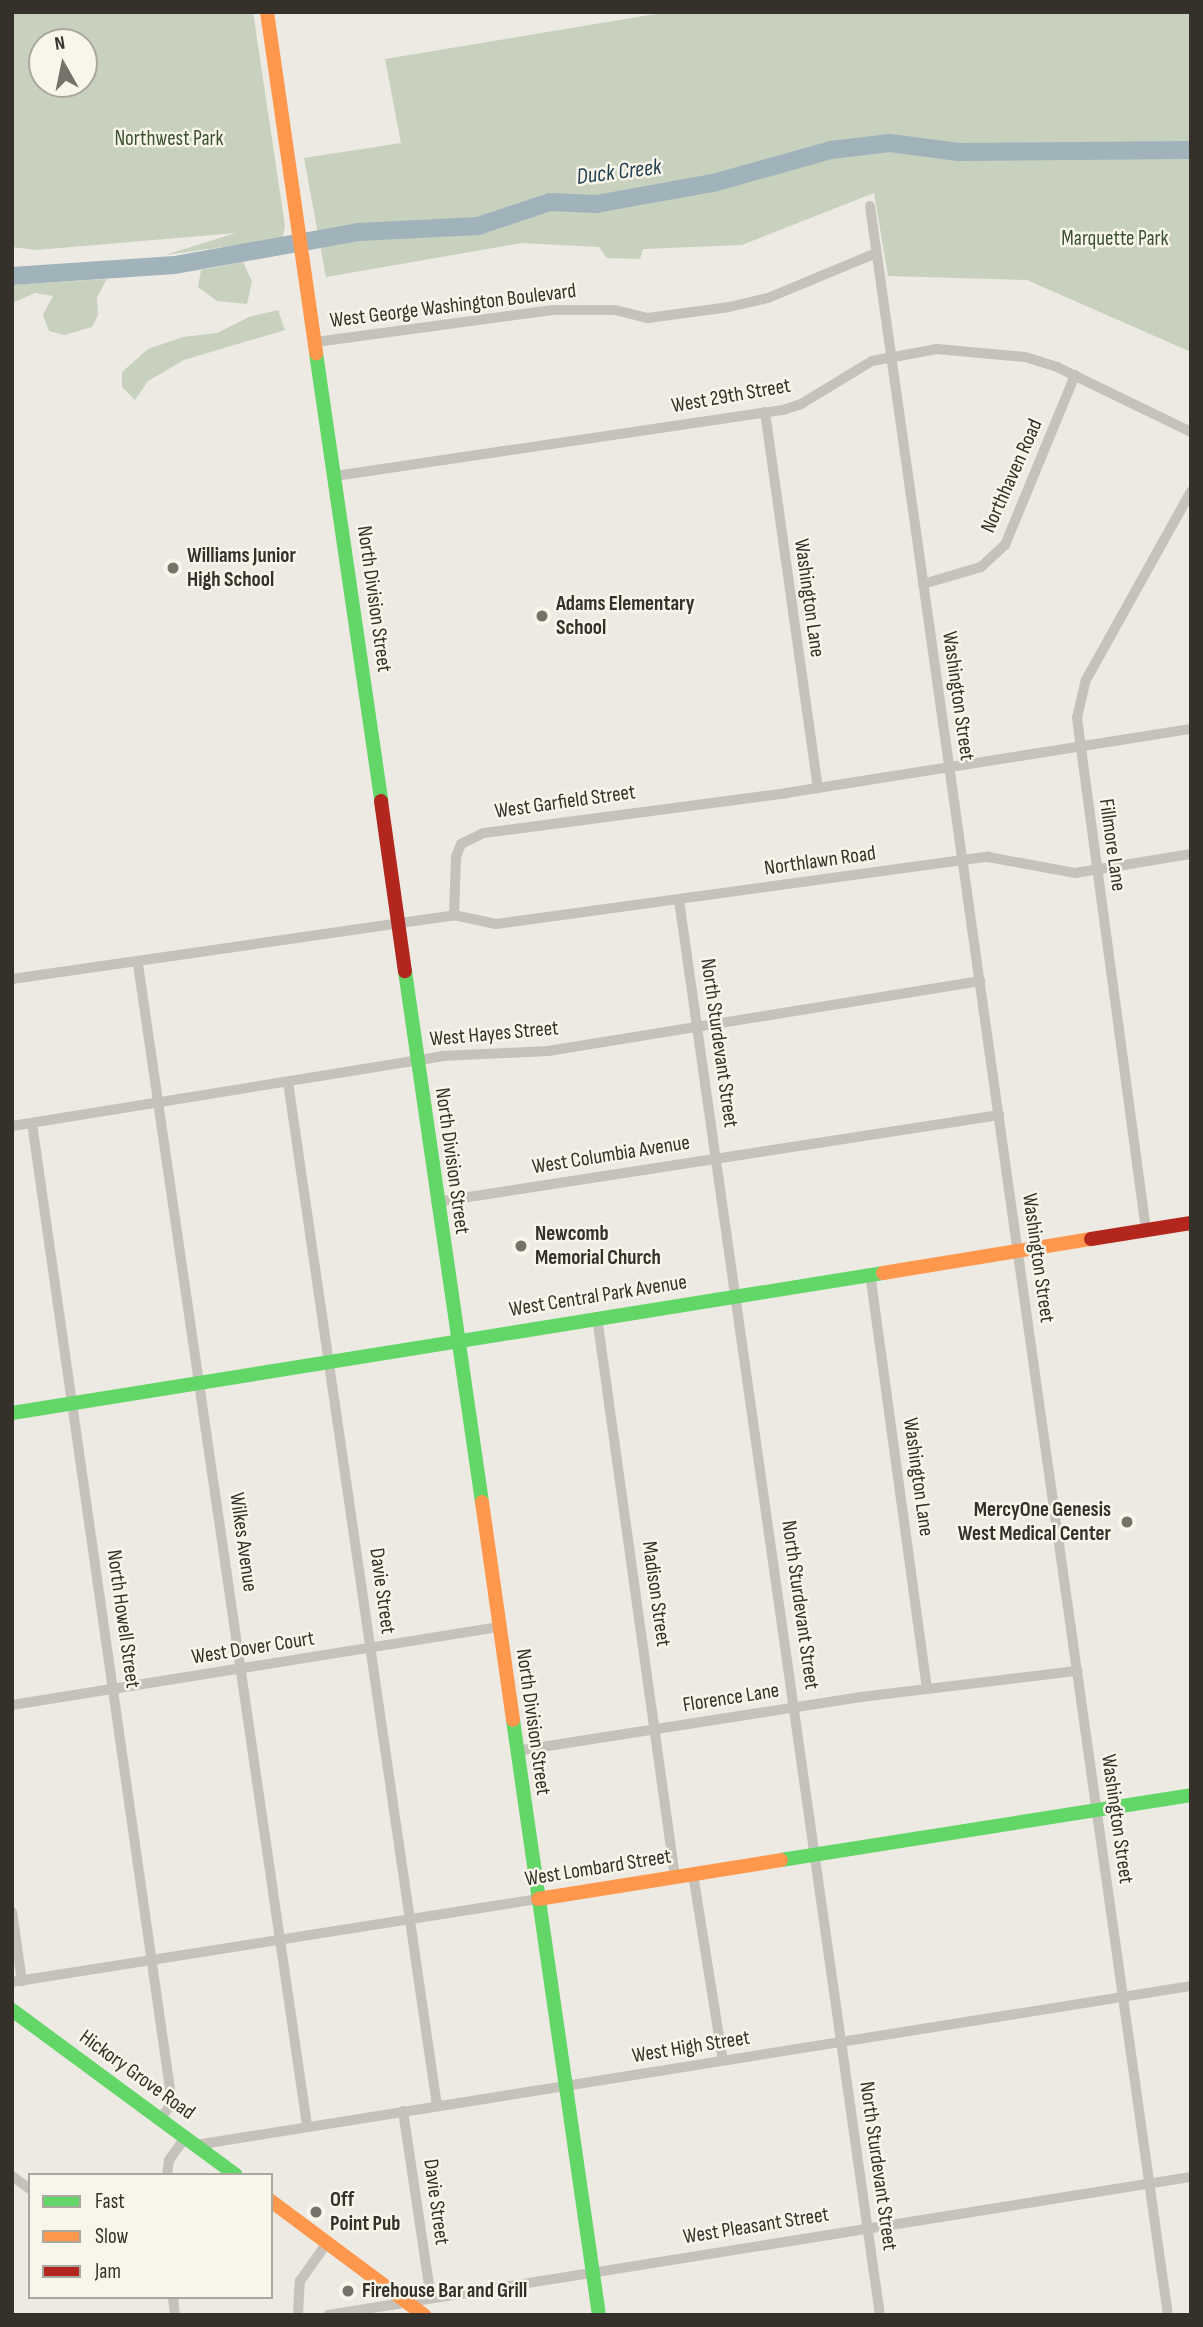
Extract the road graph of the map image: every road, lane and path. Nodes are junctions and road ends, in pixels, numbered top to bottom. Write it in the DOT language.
graph roads {
  1 [pos="267,12"];
  2 [pos="870,206"];
  3 [pos="876,253"];
  4 [pos="316,342"];
  5 [pos="890,356"];
  6 [pos="1075,375"];
  7 [pos="765,412"];
  8 [pos="1191,432"];
  9 [pos="335,476"];
  10 [pos="1191,491"];
  11 [pos="923,584"];
  12 [pos="1191,729"];
  13 [pos="1080,747"];
  14 [pos="949,767"];
  15 [pos="818,788"];
  16 [pos="1191,854"];
  17 [pos="962,861"];
  18 [pos="1096,870"];
  19 [pos="679,900"];
  20 [pos="454,915"];
  21 [pos="398,922"];
  22 [pos="138,964"];
  23 [pos="12,979"];
  24 [pos="980,981"];
  25 [pos="697,1027"];
  26 [pos="417,1060"];
  27 [pos="288,1082"];
  28 [pos="160,1102"];
  29 [pos="999,1115"];
  30 [pos="32,1123"];
  31 [pos="12,1126"];
  32 [pos="715,1158"];
  33 [pos="436,1202"];
  34 [pos="1191,1223"];
  35 [pos="1146,1230"];
  36 [pos="1018,1250"];
  37 [pos="870,1273"];
  38 [pos="735,1295"];
  39 [pos="597,1317"];
  40 [pos="458,1341"];
  41 [pos="330,1363"];
  42 [pos="200,1383"];
  43 [pos="71,1403"];
  44 [pos="12,1413"];
  45 [pos="498,1627"];
  46 [pos="371,1649"];
  47 [pos="242,1669"];
  48 [pos="1077,1671"];
  49 [pos="927,1687"];
  50 [pos="113,1689"];
  51 [pos="12,1704"];
  52 [pos="795,1707"];
  53 [pos="656,1729"];
  54 [pos="516,1751"];
  55 [pos="1191,1795"];
  56 [pos="1097,1810"];
  57 [pos="813,1855"];
  58 [pos="693,1874"];
  59 [pos="675,1877"];
  60 [pos="538,1899"];
  61 [pos="12,1912"];
  62 [pos="407,1920"];
  63 [pos="278,1940"];
  64 [pos="150,1960"];
  65 [pos="17,1982"];
  66 [pos="1191,1986"];
  67 [pos="1123,1996"];
  68 [pos="12,2010"];
  69 [pos="842,2042"];
  70 [pos="723,2061"];
  71 [pos="567,2086"];
  72 [pos="437,2106"];
  73 [pos="403,2111"];
  74 [pos="161,2118"];
  75 [pos="306,2126"];
  76 [pos="191,2141"];
  77 [pos="167,2173"];
  78 [pos="233,2173"];
  79 [pos="12,2176"];
  80 [pos="1191,2177"];
  81 [pos="1151,2183"];
  82 [pos="28,2188"];
  83 [pos="273,2202"];
  84 [pos="868,2228"];
  85 [pos="327,2243"];
  86 [pos="593,2272"];
  87 [pos="430,2298"];
  88 [pos="407,2302"];
  89 [pos="298,2315"];
  90 [pos="328,2315"];
  91 [pos="424,2315"];
  92 [pos="599,2315"];
  93 [pos="880,2315"];
  94 [pos="1168,2315"];
  1 -- 4 [label="main road, North Division Street"];
  2 -- 3 [label="street, Washington Street"];
  3 -- 4 [label="street, West George Washington Boulevard"];
  3 -- 5 [label="street, Washington Street"];
  4 -- 9 [label="main road, North Division Street"];
  5 -- 6 [label="street, West 29th Street"];
  5 -- 7 [label="street, West 29th Street"];
  5 -- 11 [label="street, Washington Street"];
  6 -- 8 [label="street, West 29th Street"];
  6 -- 11 [label="street, Northhaven Road"];
  7 -- 9 [label="street, West 29th Street"];
  7 -- 15 [label="street, Washington Lane"];
  9 -- 21 [label="main road, North Division Street"];
  10 -- 13 [label="street, Fillmore Lane"];
  11 -- 14 [label="street, Washington Street"];
  12 -- 13 [label="street, West Garfield Street"];
  13 -- 14 [label="street, West Garfield Street"];
  13 -- 18 [label="street, Fillmore Lane"];
  14 -- 15 [label="street, West Garfield Street"];
  14 -- 17 [label="street, Washington Street"];
  15 -- 20 [label="street, West Garfield Street"];
  16 -- 18 [label="street, Northlawn Road"];
  17 -- 18 [label="street, Northlawn Road"];
  17 -- 19 [label="street, Northlawn Road"];
  17 -- 24 [label="street, Washington Street"];
  18 -- 35 [label="street, Fillmore Lane"];
  19 -- 20 [label="street, Northlawn Road"];
  19 -- 25 [label="street, North Sturdevant Street"];
  20 -- 21 [label="street"];
  21 -- 22 [label="street"];
  21 -- 26 [label="main road, North Division Street"];
  22 -- 23 [label="street"];
  22 -- 28 [label="street, Wilkes Avenue"];
  24 -- 25 [label="street, West Hayes Street"];
  24 -- 29 [label="street, Washington Street"];
  25 -- 26 [label="street, West Hayes Street"];
  25 -- 32 [label="street, North Sturdevant Street"];
  26 -- 27 [label="street, West Hayes Street"];
  26 -- 33 [label="main road, North Division Street"];
  27 -- 28 [label="street, West Hayes Street"];
  27 -- 41 [label="street, Davie Street"];
  28 -- 30 [label="street, West Hayes Street"];
  28 -- 42 [label="street, Wilkes Avenue"];
  29 -- 32 [label="street, West Columbia Avenue"];
  29 -- 36 [label="street, Washington Street"];
  30 -- 31 [label="street, West Hayes Street"];
  30 -- 43 [label="street, North Howell Street"];
  32 -- 33 [label="street, West Columbia Avenue"];
  32 -- 38 [label="street, North Sturdevant Street"];
  33 -- 40 [label="main road, North Division Street"];
  34 -- 35 [label="main road, West Central Park Avenue"];
  35 -- 36 [label="main road, West Central Park Avenue"];
  36 -- 37 [label="main road, West Central Park Avenue"];
  36 -- 48 [label="street, Washington Street"];
  37 -- 38 [label="main road, West Central Park Avenue"];
  37 -- 49 [label="street, Washington Lane"];
  38 -- 39 [label="main road, West Central Park Avenue"];
  38 -- 52 [label="street, North Sturdevant Street"];
  39 -- 40 [label="main road, West Central Park Avenue"];
  39 -- 53 [label="street, Madison Street"];
  40 -- 41 [label="main road, West Central Park Avenue"];
  40 -- 45 [label="main road, North Division Street"];
  41 -- 42 [label="main road, West Central Park Avenue"];
  41 -- 46 [label="street, Davie Street"];
  42 -- 43 [label="main road, West Central Park Avenue"];
  42 -- 47 [label="street, Wilkes Avenue"];
  43 -- 44 [label="main road, West Central Park Avenue"];
  43 -- 50 [label="street, North Howell Street"];
  45 -- 46 [label="street, West Dover Court"];
  45 -- 54 [label="main road, North Division Street"];
  46 -- 47 [label="street, West Dover Court"];
  46 -- 62 [label="street, Davie Street"];
  47 -- 50 [label="street, West Dover Court"];
  47 -- 63 [label="street, Wilkes Avenue"];
  48 -- 49 [label="street, Florence Lane"];
  48 -- 56 [label="street, Washington Street"];
  49 -- 52 [label="street, Florence Lane"];
  50 -- 51 [label="street, West Dover Court"];
  50 -- 64 [label="street, North Howell Street"];
  52 -- 53 [label="street, Florence Lane"];
  52 -- 57 [label="street, North Sturdevant Street"];
  53 -- 54 [label="street, Florence Lane"];
  53 -- 59 [label="street, Madison Street"];
  54 -- 60 [label="main road, North Division Street"];
  55 -- 56 [label="main road, West Lombard Street"];
  56 -- 57 [label="main road, West Lombard Street"];
  56 -- 67 [label="street, Washington Street"];
  57 -- 58 [label="main road, West Lombard Street"];
  57 -- 69 [label="street, North Sturdevant Street"];
  58 -- 59 [label="main road, West Lombard Street"];
  58 -- 70 [label="street"];
  59 -- 60 [label="main road, West Lombard Street"];
  60 -- 62 [label="street, West Lombard Street"];
  60 -- 71 [label="main road, North Division Street"];
  61 -- 65 [label="street"];
  62 -- 63 [label="street, West Lombard Street"];
  62 -- 72 [label="street, Davie Street"];
  63 -- 64 [label="street, West Lombard Street"];
  63 -- 75 [label="street, Wilkes Avenue"];
  64 -- 65 [label="street, West Lombard Street"];
  64 -- 74 [label="street, North Howell Street"];
  66 -- 67 [label="street, West High Street"];
  67 -- 69 [label="street, West High Street"];
  67 -- 81 [label="street, Washington Street"];
  68 -- 74 [label="main road, Hickory Grove Road"];
  69 -- 70 [label="street, West High Street"];
  69 -- 84 [label="street, North Sturdevant Street"];
  70 -- 71 [label="street, West High Street"];
  71 -- 72 [label="street, West High Street"];
  71 -- 86 [label="main road, North Division Street"];
  72 -- 73 [label="street, West High Street"];
  73 -- 75 [label="street, West High Street"];
  73 -- 87 [label="street, Davie Street"];
  74 -- 76 [label="main road, Hickory Grove Road"];
  75 -- 76 [label="street, West High Street"];
  76 -- 77 [label="street"];
  76 -- 78 [label="main road, Hickory Grove Road"];
  79 -- 82 [label="street"];
  80 -- 81 [label="street, West Pleasant Street"];
  81 -- 84 [label="street, West Pleasant Street"];
  81 -- 94 [label="street, Washington Street"];
  83 -- 85 [label="main road"];
  84 -- 86 [label="street, West Pleasant Street"];
  84 -- 93 [label="street, North Sturdevant Street"];
  85 -- 88 [label="main road"];
  85 -- 89 [label="street"];
  86 -- 87 [label="street, West Pleasant Street"];
  86 -- 92 [label="main road, North Division Street"];
  87 -- 88 [label="street, West Pleasant Street"];
  88 -- 90 [label="street, West Pleasant Street"];
  88 -- 91 [label="main road"];
}
